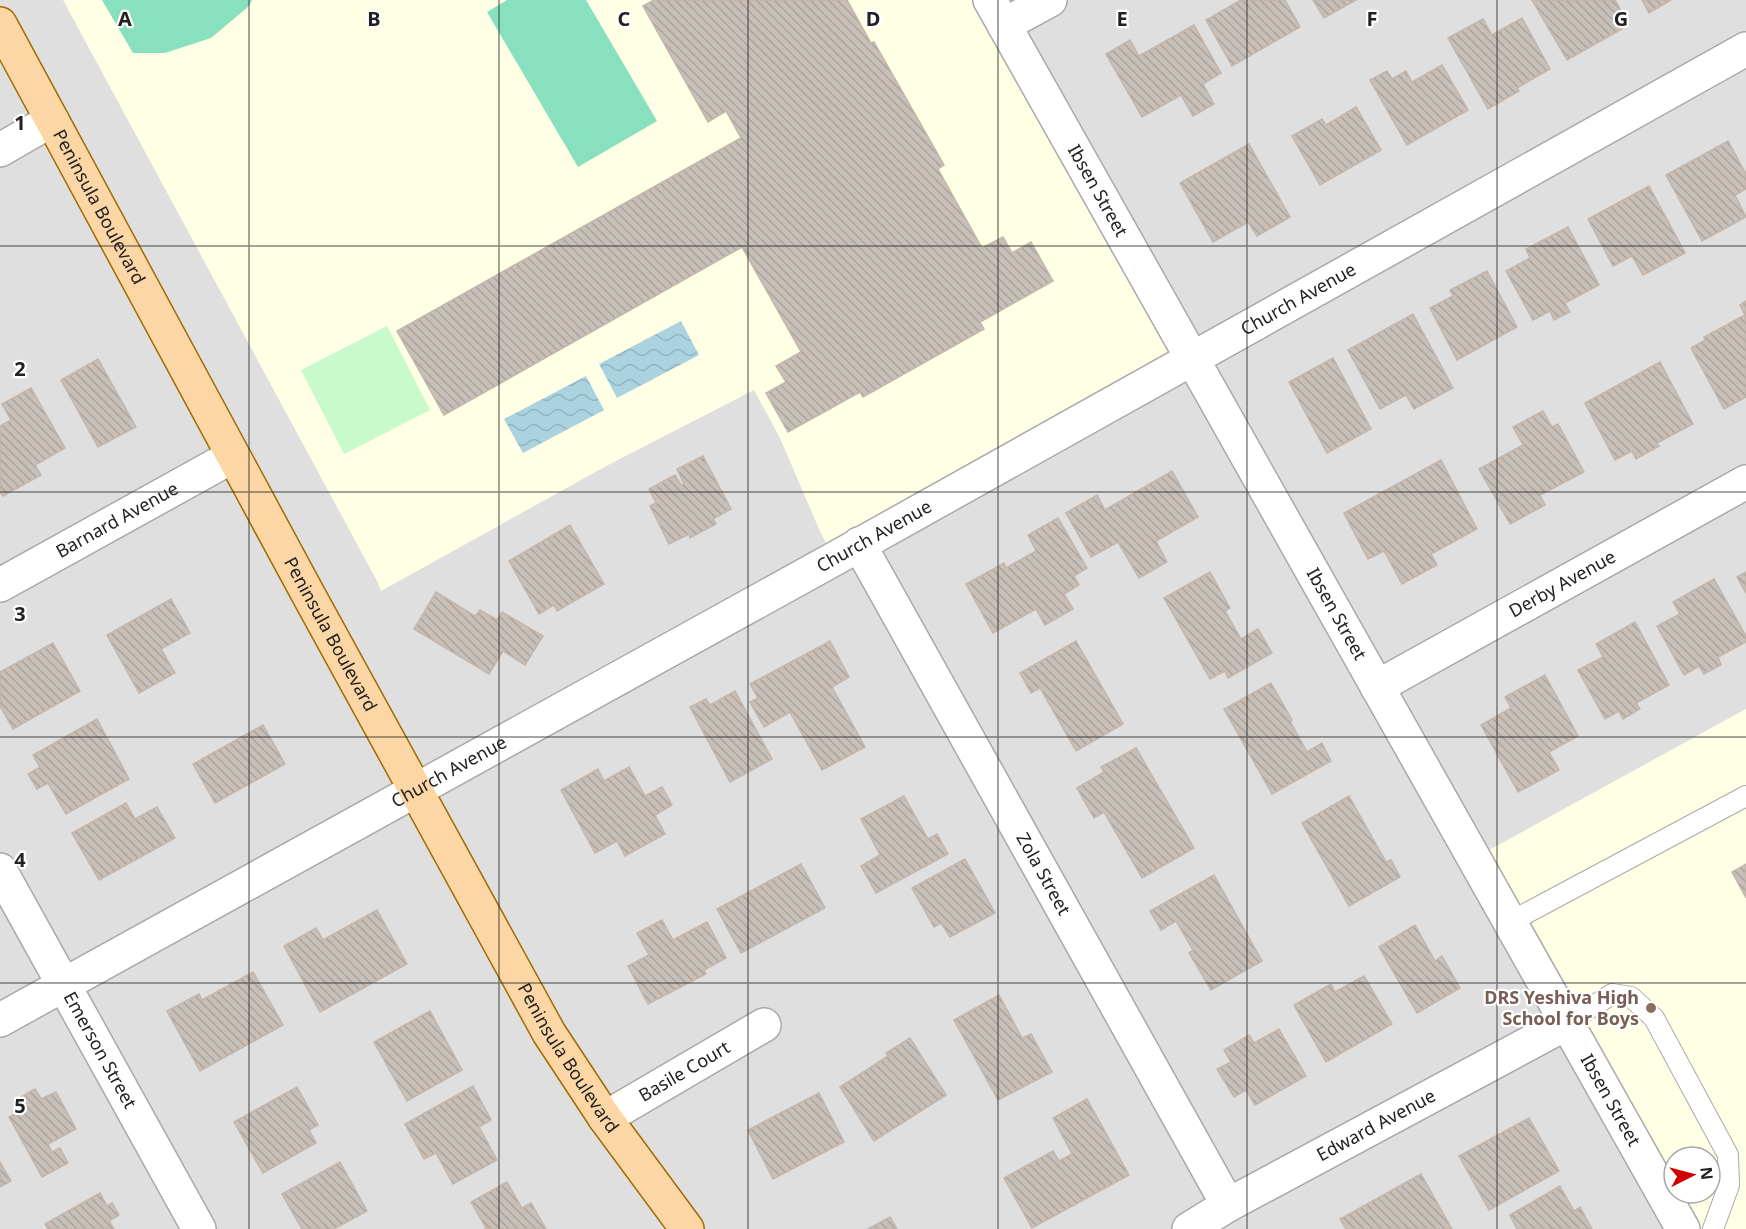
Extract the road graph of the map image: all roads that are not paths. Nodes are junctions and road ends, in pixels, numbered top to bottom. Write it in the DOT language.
graph roads {
  1 [pos="1050,0"];
  2 [pos="997,13"];
  3 [pos="0,24"];
  4 [pos="1746,49"];
  5 [pos="52,120"];
  6 [pos="0,150"];
  7 [pos="1193,359"];
  8 [pos="233,456"];
  9 [pos="1746,482"];
  10 [pos="859,544"];
  11 [pos="0,585"];
  12 [pos="1377,687"];
  13 [pos="415,790"];
  14 [pos="1746,796"];
  15 [pos="0,870"];
  16 [pos="1510,922"];
  17 [pos="64,984"];
  18 [pos="0,1020"];
  19 [pos="1567,1023"];
  20 [pos="764,1025"];
  21 [pos="605,1118"];
  22 [pos="1228,1205"];
  23 [pos="199,1229"];
  24 [pos="687,1229"];
  25 [pos="1189,1229"];
  26 [pos="1683,1229"];
  27 [pos="1713,1229"];
  1 -- 2 [label="street"];
  2 -- 7 [label="street, Ibsen Street"];
  3 -- 5 [label="main road, Peninsula Boulevard"];
  4 -- 7 [label="street, Church Avenue"];
  5 -- 6 [label="street"];
  5 -- 8 [label="main road, Peninsula Boulevard"];
  7 -- 10 [label="street, Church Avenue"];
  7 -- 12 [label="street, Ibsen Street"];
  8 -- 11 [label="street, Barnard Avenue"];
  8 -- 13 [label="main road, Peninsula Boulevard"];
  9 -- 12 [label="street, Derby Avenue"];
  10 -- 13 [label="street, Church Avenue"];
  10 -- 22 [label="street, Zola Street"];
  12 -- 16 [label="street, Ibsen Street"];
  13 -- 17 [label="street, Church Avenue"];
  13 -- 21 [label="main road, Peninsula Boulevard"];
  14 -- 16 [label="lane"];
  15 -- 17 [label="street, Emerson Street"];
  16 -- 19 [label="street, Ibsen Street"];
  17 -- 18 [label="street, Church Avenue"];
  17 -- 23 [label="street, Emerson Street"];
  19 -- 22 [label="street, Edward Avenue"];
  19 -- 26 [label="street, Ibsen Street"];
  19 -- 27 [label="lane"];
  20 -- 21 [label="street, Basile Court"];
  21 -- 24 [label="main road, Peninsula Boulevard"];
  22 -- 25 [label="street, Edward Avenue"];
}
